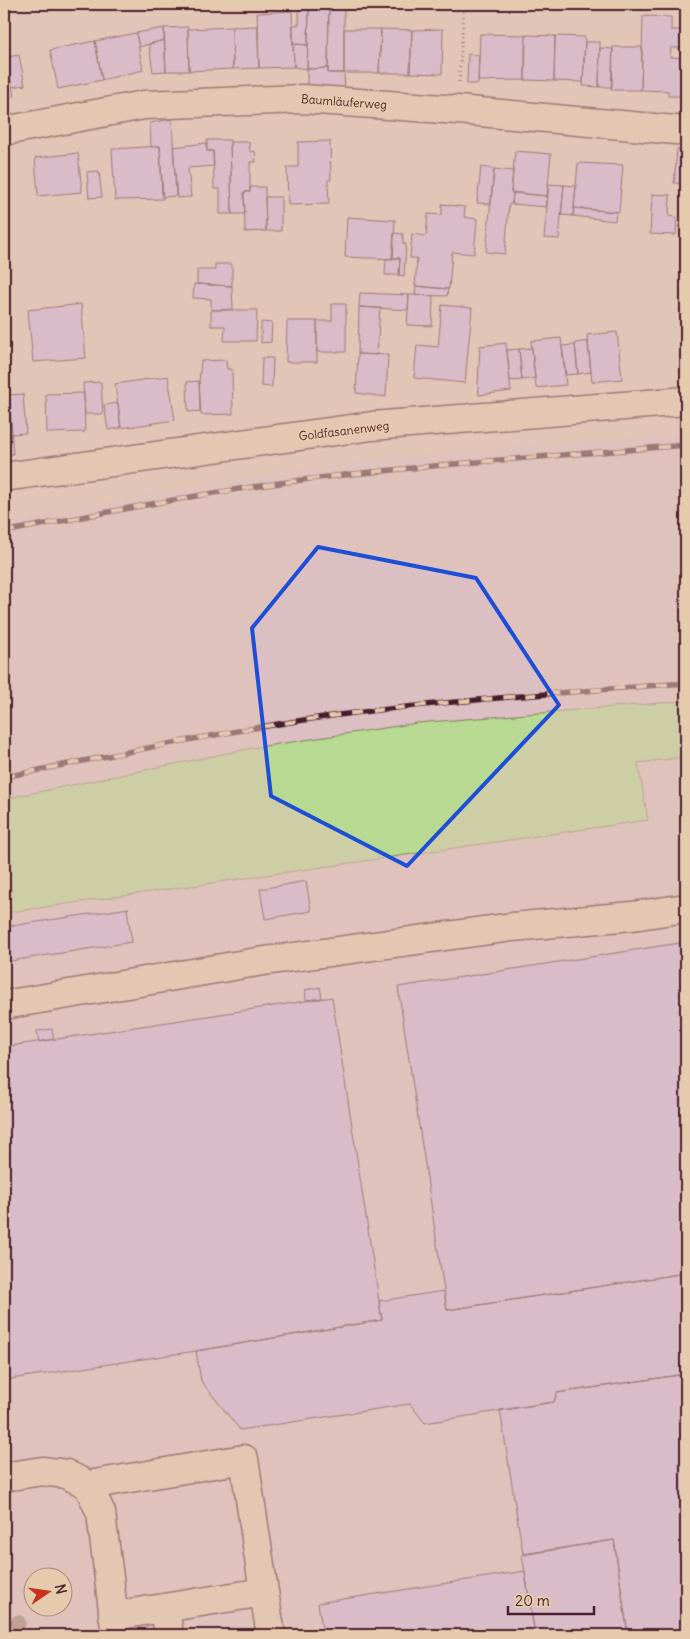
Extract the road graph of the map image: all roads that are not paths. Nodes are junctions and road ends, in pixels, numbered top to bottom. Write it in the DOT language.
graph roads {
  1 [pos="4,131"];
  2 [pos="686,131"];
  3 [pos="686,400"];
  4 [pos="4,477"];
  5 [pos="686,908"];
  6 [pos="4,1005"];
  7 [pos="4,1477"];
  8 [pos="88,1486"];
  9 [pos="264,1592"];
  10 [pos="165,1608"];
  11 [pos="114,1626"];
  12 [pos="169,1635"];
  13 [pos="271,1635"];
  1 -- 2 [label="street, Baumläuferweg"];
  3 -- 4 [label="street, Goldfasanenweg"];
  5 -- 6 [label="street"];
  7 -- 8 [label="street"];
  8 -- 9 [label="street"];
  8 -- 11 [label="street"];
  9 -- 10 [label="street"];
  9 -- 13 [label="street"];
  10 -- 11 [label="street"];
  10 -- 12 [label="street"];
}
